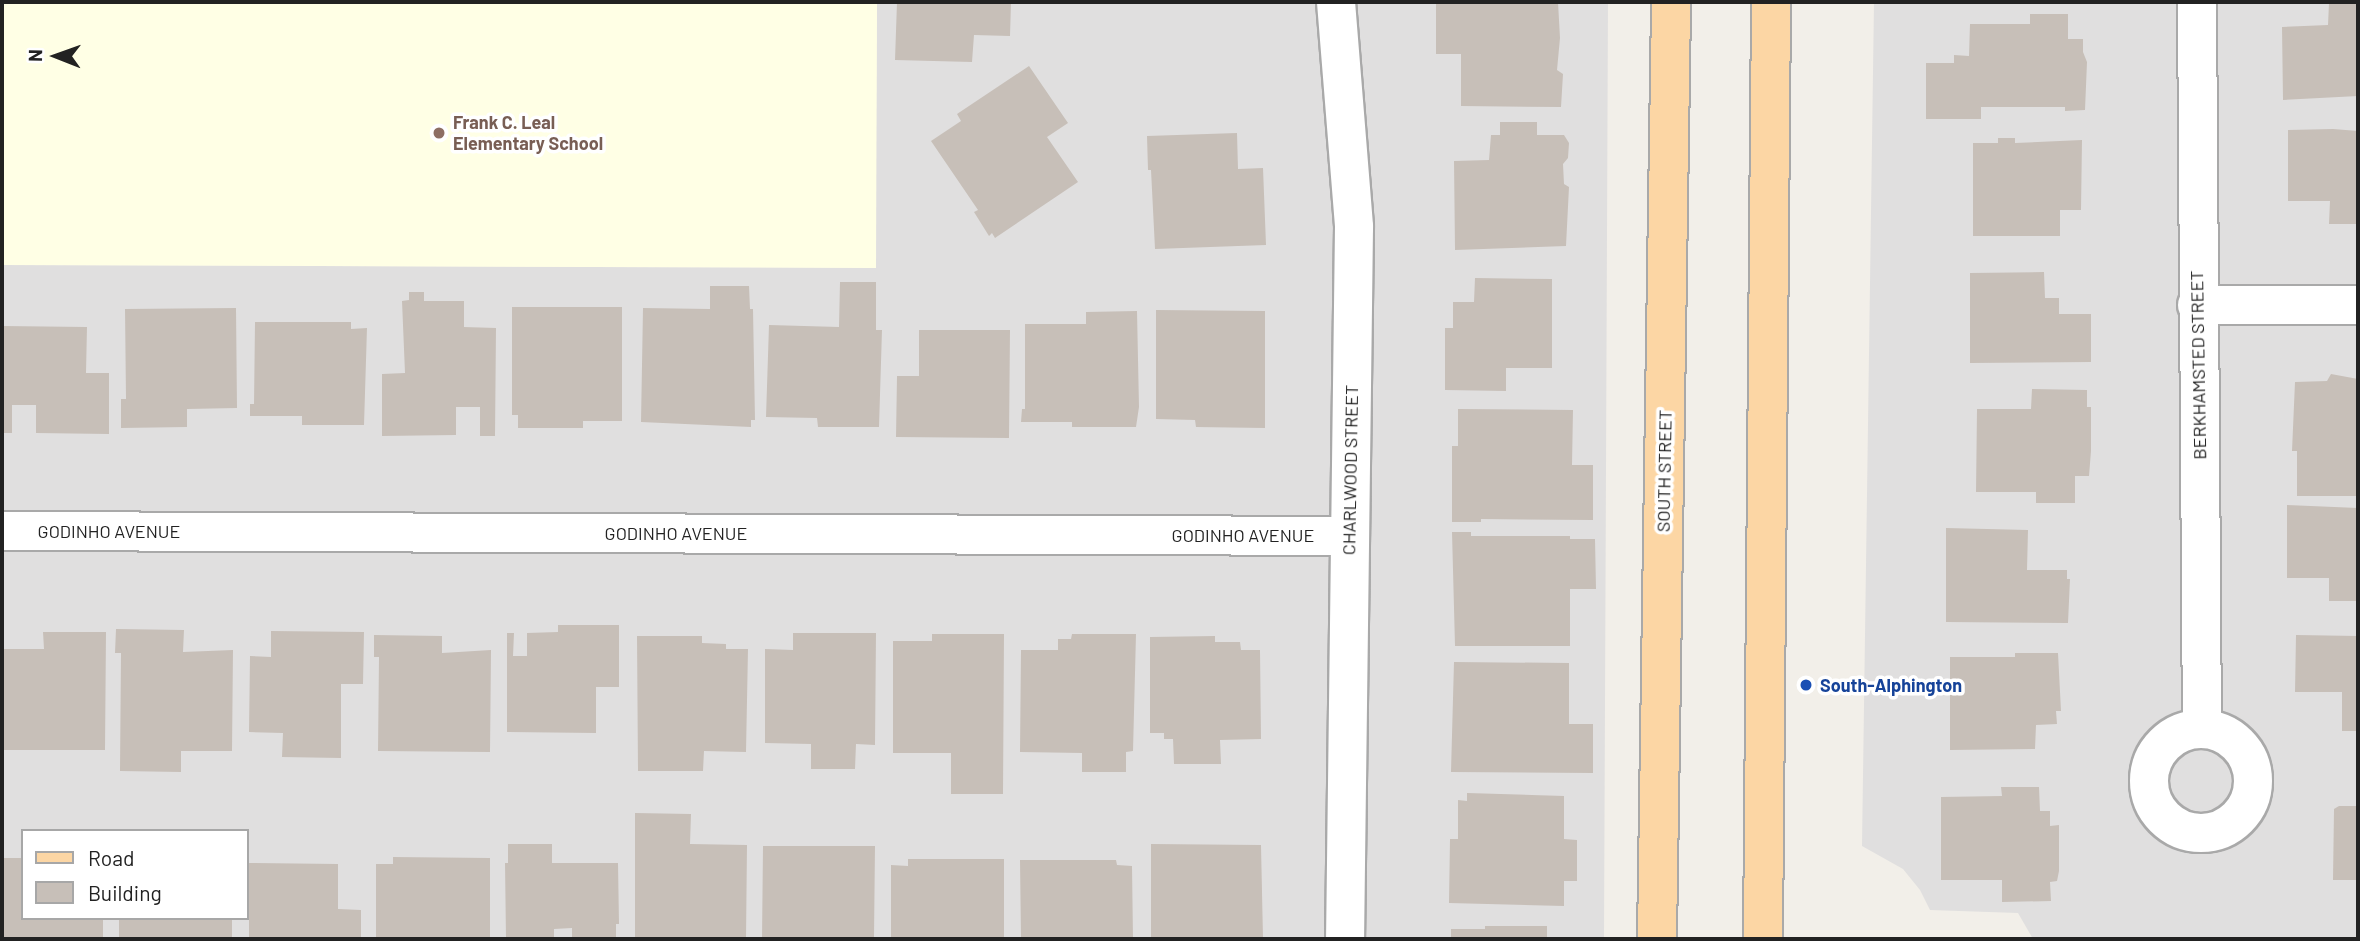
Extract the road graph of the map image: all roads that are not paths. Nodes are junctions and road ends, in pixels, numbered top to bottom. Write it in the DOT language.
graph roads {
  1 [pos="1336,2"];
  2 [pos="1671,2"];
  3 [pos="1771,2"];
  4 [pos="2197,2"];
  5 [pos="2358,304"];
  6 [pos="2197,305"];
  7 [pos="2,531"];
  8 [pos="1349,536"];
  9 [pos="2202,728"];
  10 [pos="1345,939"];
  11 [pos="1657,939"];
  12 [pos="1763,939"];
  1 -- 8 [label="street, CHARLWOOD STREET"];
  2 -- 11 [label="main road, SOUTH STREET"];
  3 -- 12 [label="main road"];
  4 -- 6 [label="street, BERKHAMSTED STREET"];
  5 -- 6 [label="street"];
  6 -- 9 [label="street, BERKHAMSTED STREET"];
  7 -- 8 [label="street, GODINHO AVENUE"];
  8 -- 10 [label="street, CHARLWOOD STREET"];
}
